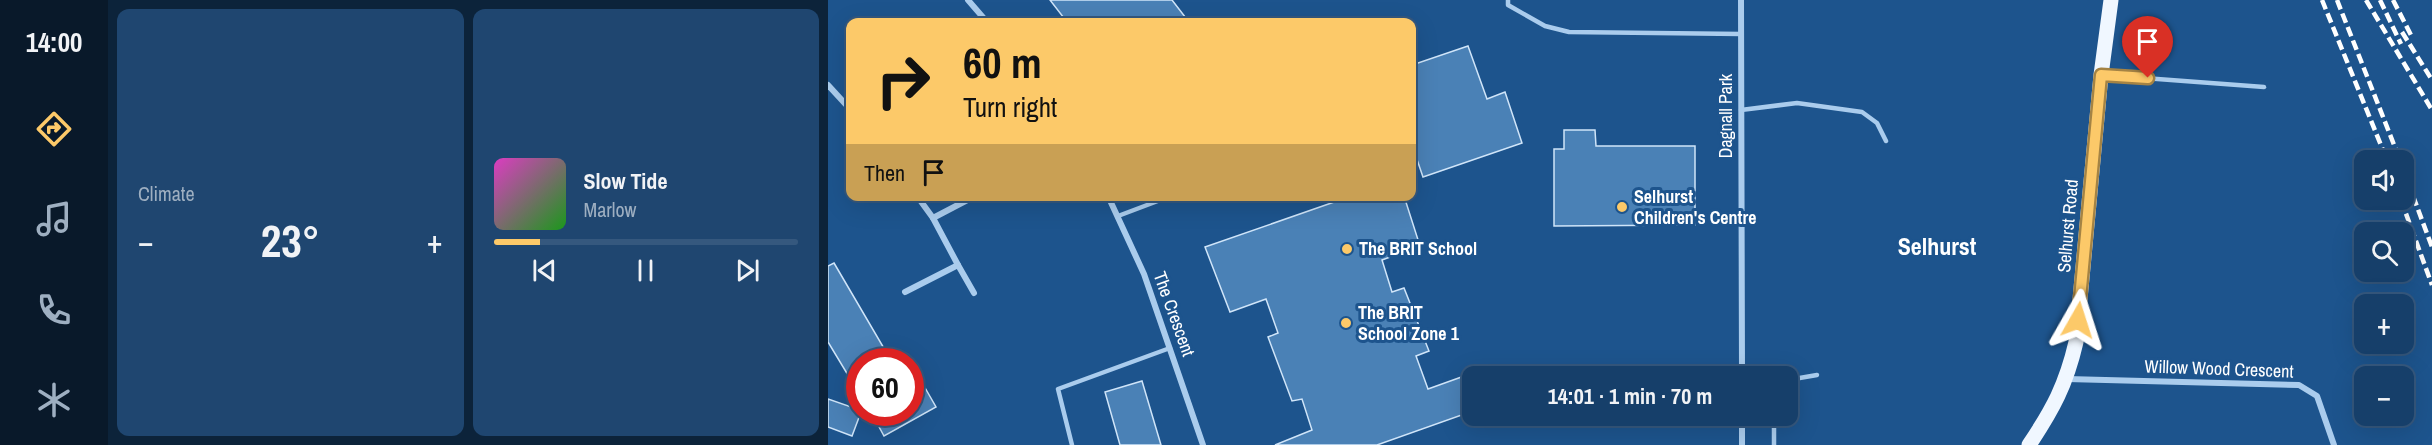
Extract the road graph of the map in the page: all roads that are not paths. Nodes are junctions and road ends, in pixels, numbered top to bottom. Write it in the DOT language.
graph roads {
  1 [pos="968,0"];
  2 [pos="1508,0"];
  3 [pos="1741,0"];
  4 [pos="2111,0"];
  5 [pos="984,18"];
  6 [pos="1741,34"];
  7 [pos="2101,75"];
  8 [pos="828,85"];
  9 [pos="2264,87"];
  10 [pos="846,105"];
  11 [pos="1741,110"];
  12 [pos="1886,141"];
  13 [pos="921,201"];
  14 [pos="965,201"];
  15 [pos="1110,201"];
  16 [pos="1158,201"];
  17 [pos="1118,216"];
  18 [pos="933,218"];
  19 [pos="958,265"];
  20 [pos="905,292"];
  21 [pos="974,293"];
  22 [pos="1170,348"];
  23 [pos="1742,366"];
  24 [pos="1817,375"];
  25 [pos="1798,378"];
  26 [pos="2066,379"];
  27 [pos="1742,426"];
  28 [pos="1774,426"];
  29 [pos="1072,445"];
  30 [pos="1203,445"];
  31 [pos="1742,445"];
  32 [pos="1774,445"];
  33 [pos="2029,445"];
  34 [pos="2334,445"];
  1 -- 5 [label="street"];
  2 -- 6 [label="lane"];
  3 -- 6 [label="street, Dagnall Park"];
  4 -- 7 [label="main road, Selhurst Road"];
  6 -- 11 [label="street, Dagnall Park"];
  7 -- 9 [label="lane"];
  7 -- 26 [label="main road, Selhurst Road"];
  8 -- 10 [label="street"];
  11 -- 12 [label="lane"];
  11 -- 23 [label="street, Dagnall Park"];
  13 -- 18 [label="street"];
  14 -- 18 [label="street"];
  15 -- 17 [label="street, The Crescent"];
  16 -- 17 [label="lane"];
  17 -- 22 [label="street, The Crescent"];
  18 -- 19 [label="street"];
  19 -- 20 [label="street"];
  19 -- 21 [label="street"];
  22 -- 29 [label="lane"];
  22 -- 30 [label="street, The Crescent"];
  24 -- 25 [label="lane"];
  26 -- 33 [label="main road, Selhurst Road"];
  26 -- 34 [label="street, Willow Wood Crescent"];
  27 -- 31 [label="street"];
  28 -- 32 [label="lane"];
}
